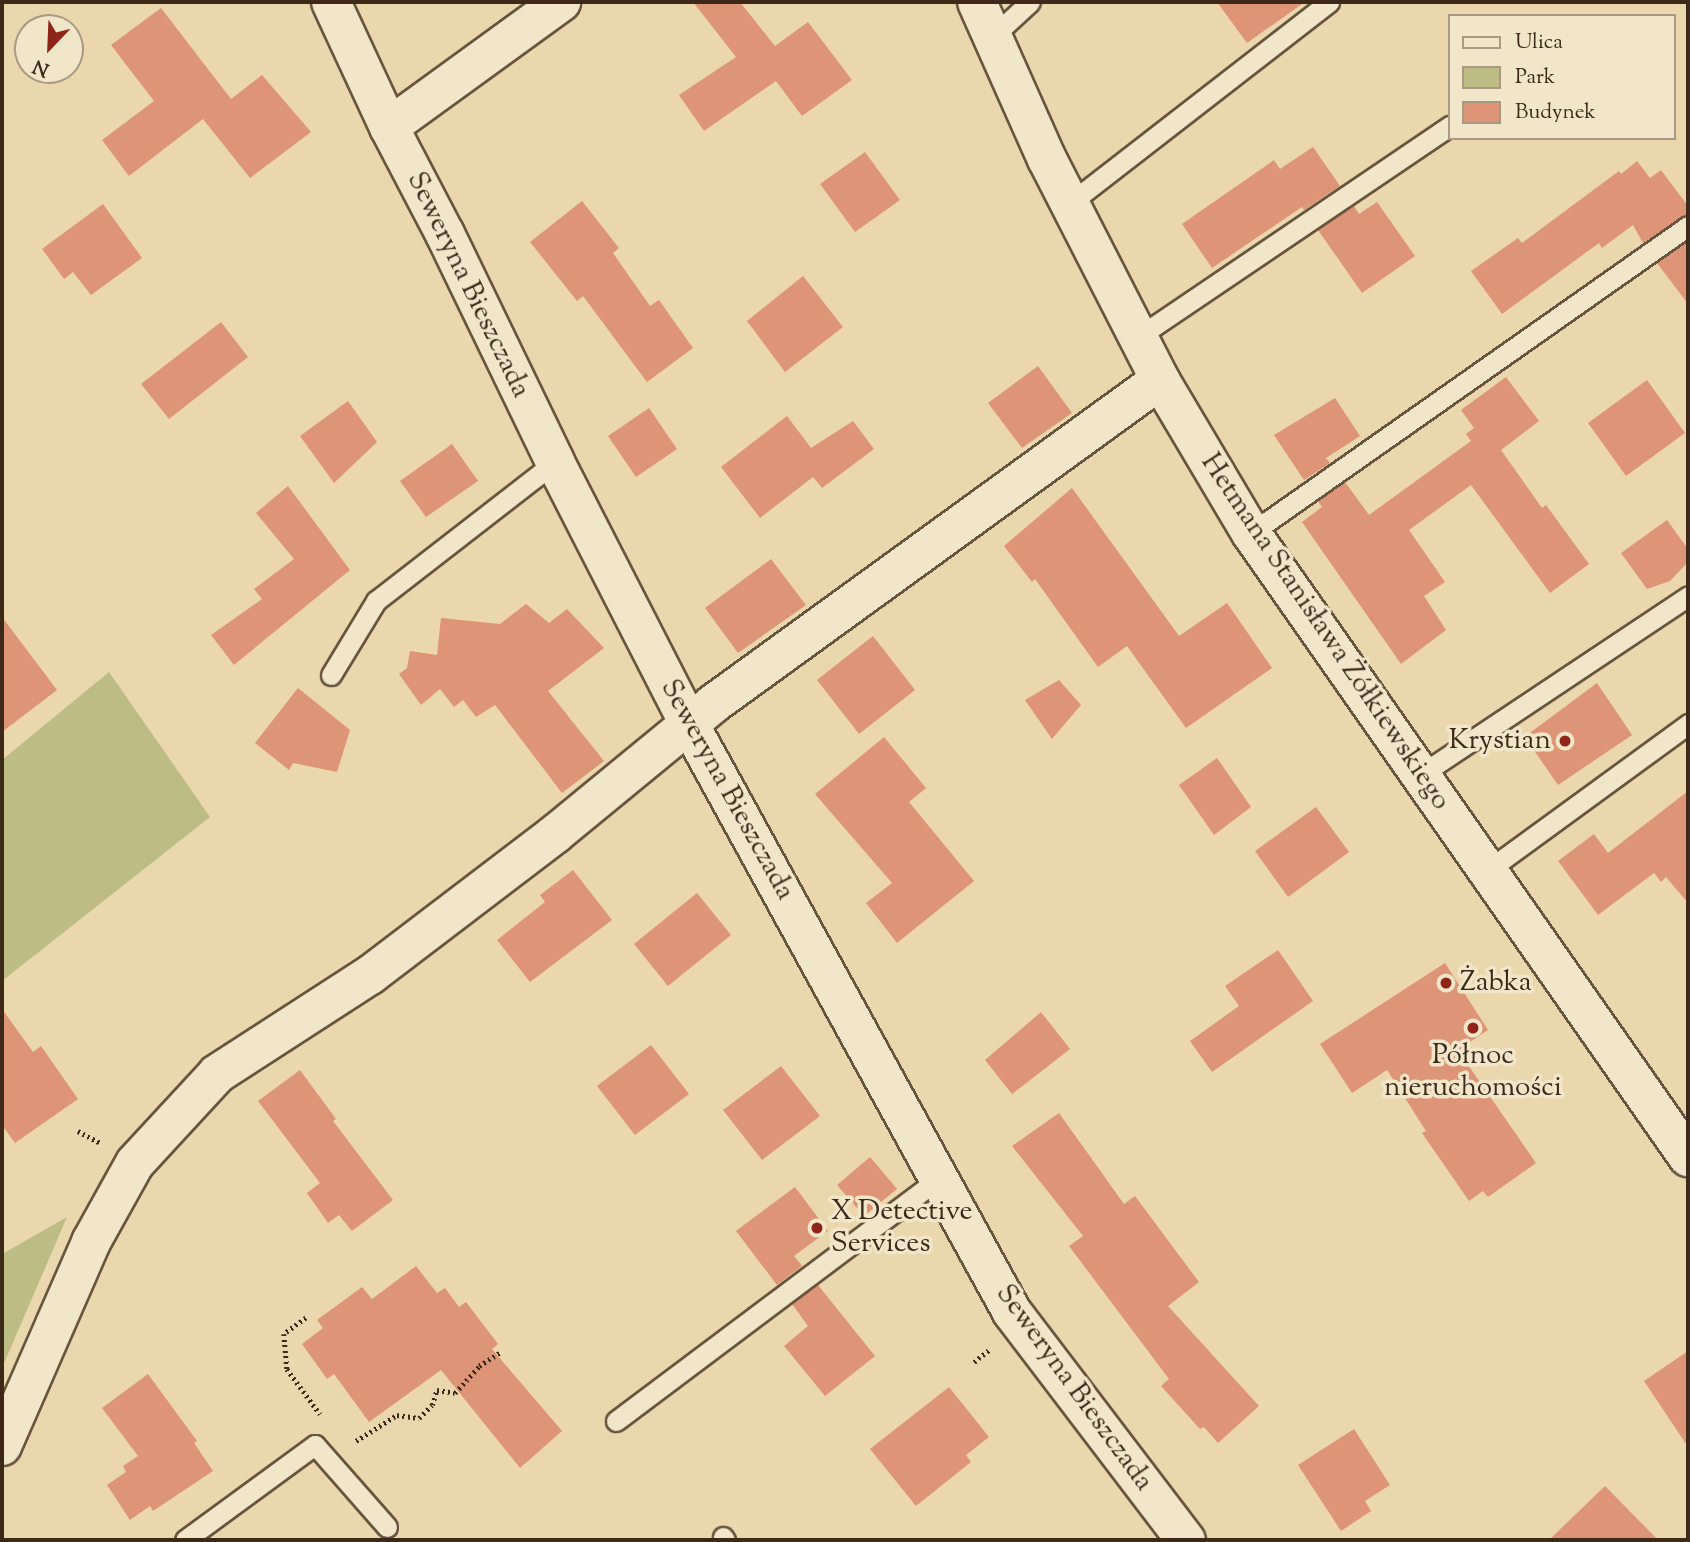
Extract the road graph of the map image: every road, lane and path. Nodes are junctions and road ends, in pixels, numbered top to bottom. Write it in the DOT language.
graph roads {
  1 [pos="331,2"];
  2 [pos="561,2"];
  3 [pos="977,2"];
  4 [pos="1030,2"];
  5 [pos="1329,2"];
  6 [pos="993,36"];
  7 [pos="389,127"];
  8 [pos="1448,127"];
  9 [pos="1070,203"];
  10 [pos="1688,226"];
  11 [pos="1138,337"];
  12 [pos="1160,380"];
  13 [pos="555,461"];
  14 [pos="1251,533"];
  15 [pos="1688,597"];
  16 [pos="331,675"];
  17 [pos="688,722"];
  18 [pos="1688,724"];
  19 [pos="1420,775"];
  20 [pos="1488,870"];
  21 [pos="1688,1157"];
  22 [pos="941,1177"];
  23 [pos="306,1318"];
  24 [pos="502,1351"];
  25 [pos="616,1421"];
  26 [pos="2,1446"];
  27 [pos="337,1455"];
  28 [pos="387,1527"];
  29 [pos="185,1540"];
  30 [pos="1186,1540"];
  1 -- 7 [label="street, Seweryna Bieszczada"];
  2 -- 7 [label="street"];
  3 -- 6 [label="street, Hetmana Stanisława Żółkiewskiego"];
  4 -- 6 [label="lane"];
  5 -- 9 [label="lane"];
  6 -- 9 [label="street, Hetmana Stanisława Żółkiewskiego"];
  7 -- 13 [label="street, Seweryna Bieszczada"];
  8 -- 11 [label="lane"];
  9 -- 11 [label="street, Hetmana Stanisława Żółkiewskiego"];
  10 -- 14 [label="lane"];
  11 -- 12 [label="street, Hetmana Stanisława Żółkiewskiego"];
  12 -- 14 [label="street, Hetmana Stanisława Żółkiewskiego"];
  12 -- 17 [label="street"];
  13 -- 16 [label="lane"];
  13 -- 17 [label="street, Seweryna Bieszczada"];
  14 -- 19 [label="street, Hetmana Stanisława Żółkiewskiego"];
  15 -- 19 [label="lane"];
  17 -- 22 [label="street, Seweryna Bieszczada"];
  17 -- 26 [label="street"];
  18 -- 20 [label="lane"];
  19 -- 20 [label="street, Hetmana Stanisława Żółkiewskiego"];
  20 -- 21 [label="street, Hetmana Stanisława Żółkiewskiego"];
  22 -- 25 [label="lane"];
  22 -- 30 [label="street, Seweryna Bieszczada"];
  23 -- 27 [label="path"];
  24 -- 27 [label="path"];
  27 -- 28 [label="lane"];
  27 -- 29 [label="lane"];
}
